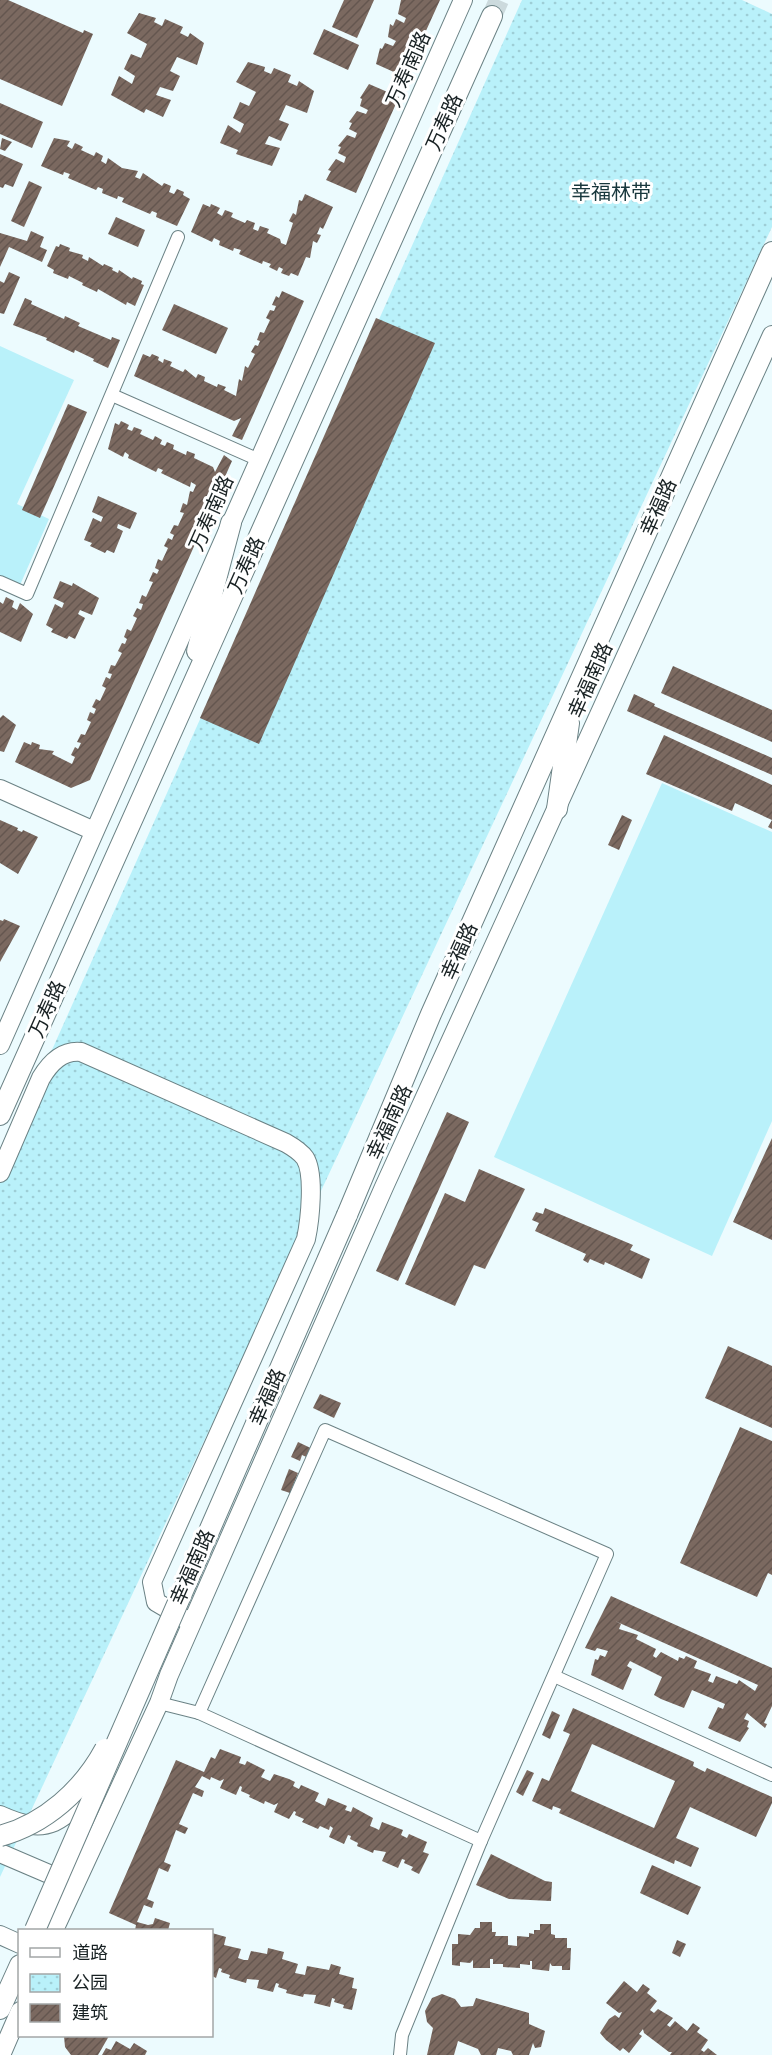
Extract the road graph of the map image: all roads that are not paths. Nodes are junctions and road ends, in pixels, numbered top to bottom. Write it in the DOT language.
graph roads {
  1 [pos="463,0"];
  2 [pos="492,16"];
  3 [pos="178,237"];
  4 [pos="772,252"];
  5 [pos="772,335"];
  6 [pos="112,395"];
  7 [pos="259,460"];
  8 [pos="231,523"];
  9 [pos="0,582"];
  10 [pos="573,698"];
  11 [pos="182,706"];
  12 [pos="0,789"];
  13 [pos="557,809"];
  14 [pos="94,831"];
  15 [pos="0,1045"];
  16 [pos="0,1115"];
  17 [pos="0,1173"];
  18 [pos="192,1622"];
  19 [pos="155,1653"];
  20 [pos="554,1676"];
  21 [pos="159,1703"];
  22 [pos="199,1713"];
  23 [pos="138,1748"];
  24 [pos="772,1775"];
  25 [pos="0,1815"];
  26 [pos="0,1836"];
  27 [pos="481,1841"];
  28 [pos="0,1852"];
  29 [pos="74,1885"];
  30 [pos="35,1929"];
  31 [pos="54,1929"];
  32 [pos="0,1935"];
  33 [pos="18,1943"];
  34 [pos="18,1969"];
  35 [pos="0,2009"];
  36 [pos="18,2016"];
  37 [pos="1,2055"];
  38 [pos="400,2055"];
  1 -- 7 [label="main road, 万寿南路"];
  2 -- 11 [label="main road, 万寿路"];
  3 -- 6 [label="street"];
  4 -- 10 [label="main road, 幸福路"];
  5 -- 13 [label="main road, 幸福南路"];
  6 -- 7 [label="street"];
  6 -- 9 [label="street"];
  7 -- 8 [label="main road, 万寿南路"];
  8 -- 11 [label="main road"];
  8 -- 14 [label="main road, 万寿南路"];
  10 -- 13 [label="main road"];
  10 -- 19 [label="main road, 幸福路, bridge"];
  11 -- 16 [label="main road, 万寿路"];
  12 -- 14 [label="main road"];
  13 -- 18 [label="main road, 幸福南路"];
  14 -- 15 [label="main road, 万寿南路"];
  17 -- 18 [label="main road"];
  18 -- 21 [label="main road, 幸福南路"];
  19 -- 26 [label="main road, bridge"];
  19 -- 30 [label="main road, bridge"];
  20 -- 22 [label="street"];
  20 -- 24 [label="street"];
  20 -- 27 [label="street"];
  21 -- 22 [label="street"];
  21 -- 23 [label="main road, 幸福南路"];
  22 -- 27 [label="street"];
  23 -- 25 [label="main road"];
  23 -- 29 [label="main road, 幸福南路"];
  27 -- 38 [label="street"];
  28 -- 29 [label="main road"];
  29 -- 31 [label="main road, 幸福南路"];
  32 -- 33 [label="main road"];
  34 -- 35 [label="main road"];
  36 -- 37 [label="main road"];
}
